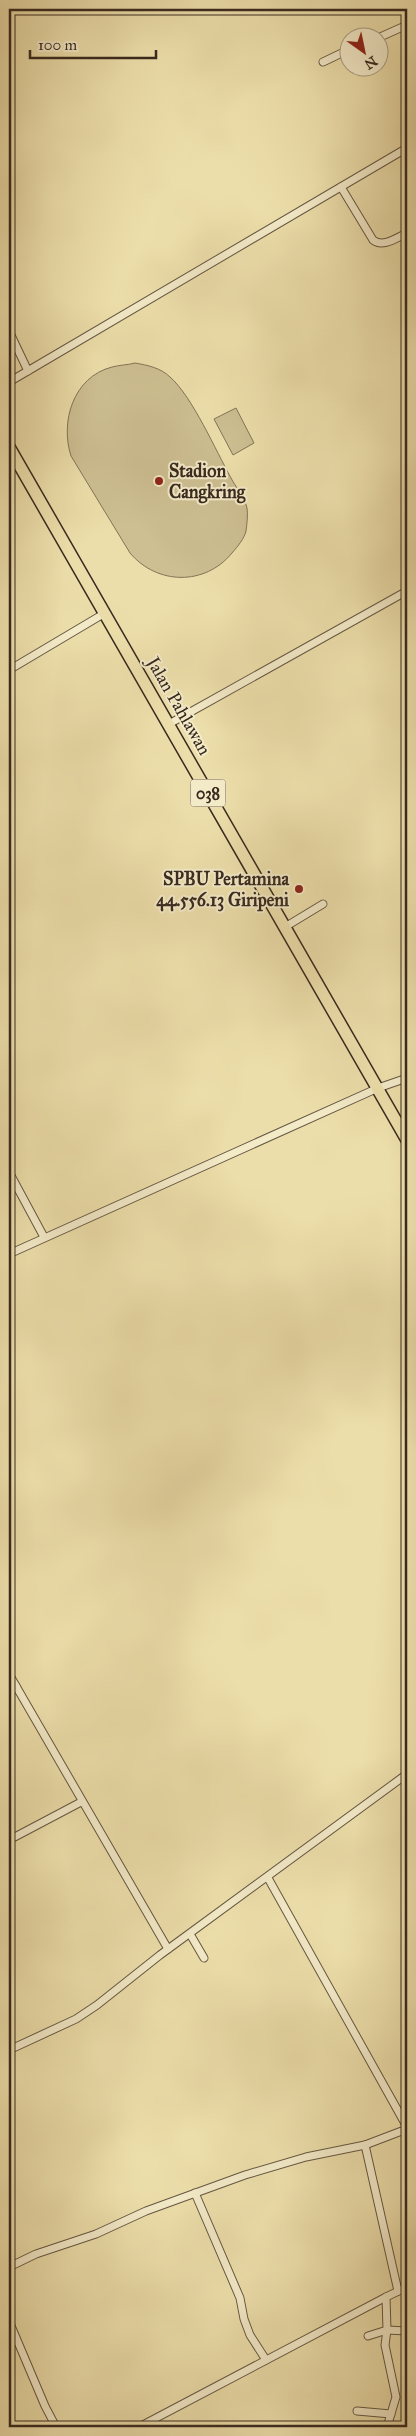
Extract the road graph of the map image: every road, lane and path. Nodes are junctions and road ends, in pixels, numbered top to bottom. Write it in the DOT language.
graph roads {
  1 [pos="407,24"];
  2 [pos="388,33"];
  3 [pos="338,55"];
  4 [pos="323,62"];
  5 [pos="407,148"];
  6 [pos="341,186"];
  7 [pos="407,233"];
  8 [pos="9,331"];
  9 [pos="28,371"];
  10 [pos="9,382"];
  11 [pos="9,447"];
  12 [pos="407,591"];
  13 [pos="105,613"];
  14 [pos="9,670"];
  15 [pos="169,724"];
  16 [pos="323,904"];
  17 [pos="285,927"];
  18 [pos="407,1078"];
  19 [pos="378,1088"];
  20 [pos="407,1140"];
  21 [pos="9,1172"];
  22 [pos="44,1237"];
  23 [pos="9,1254"];
  24 [pos="9,1674"];
  25 [pos="12,1688"];
  26 [pos="407,1774"];
  27 [pos="81,1802"];
  28 [pos="9,1840"];
  29 [pos="268,1878"];
  30 [pos="190,1934"];
  31 [pos="168,1950"];
  32 [pos="204,1958"];
  33 [pos="9,2050"];
  34 [pos="407,2128"];
  35 [pos="365,2145"];
  36 [pos="195,2192"];
  37 [pos="9,2267"];
  38 [pos="407,2287"];
  39 [pos="398,2291"];
  40 [pos="386,2297"];
  41 [pos="9,2321"];
  42 [pos="387,2330"];
  43 [pos="407,2331"];
  44 [pos="368,2336"];
  45 [pos="266,2360"];
  46 [pos="357,2411"];
  47 [pos="391,2414"];
  48 [pos="56,2427"];
  49 [pos="139,2427"];
  50 [pos="387,2427"];
  1 -- 2 [label="street"];
  3 -- 4 [label="street"];
  5 -- 6 [label="street"];
  6 -- 7 [label="street"];
  6 -- 9 [label="street"];
  8 -- 9 [label="street"];
  9 -- 10 [label="street"];
  11 -- 13 [label="main road, Jalan Pahlawan / 038"];
  12 -- 15 [label="street"];
  13 -- 14 [label="street"];
  13 -- 15 [label="main road, Jalan Pahlawan / 038"];
  15 -- 17 [label="main road, Jalan Pahlawan / 038"];
  16 -- 17 [label="street"];
  17 -- 19 [label="main road, Jalan Pahlawan / 038"];
  18 -- 19 [label="street"];
  19 -- 20 [label="main road, Jalan Pahlawan / 038"];
  19 -- 22 [label="street"];
  21 -- 22 [label="street"];
  22 -- 23 [label="street"];
  24 -- 25 [label="street"];
  25 -- 27 [label="street"];
  26 -- 29 [label="street"];
  27 -- 28 [label="street"];
  27 -- 31 [label="street"];
  29 -- 30 [label="street"];
  29 -- 34 [label="street"];
  30 -- 31 [label="street"];
  30 -- 32 [label="street"];
  31 -- 33 [label="street"];
  34 -- 35 [label="street"];
  35 -- 36 [label="street"];
  35 -- 39 [label="street"];
  36 -- 37 [label="street"];
  36 -- 45 [label="street"];
  38 -- 39 [label="street"];
  39 -- 40 [label="street"];
  40 -- 42 [label="street"];
  40 -- 45 [label="street"];
  41 -- 48 [label="street"];
  42 -- 43 [label="street"];
  42 -- 44 [label="street"];
  42 -- 47 [label="street"];
  45 -- 49 [label="street"];
  46 -- 47 [label="street"];
  47 -- 50 [label="street"];
}
